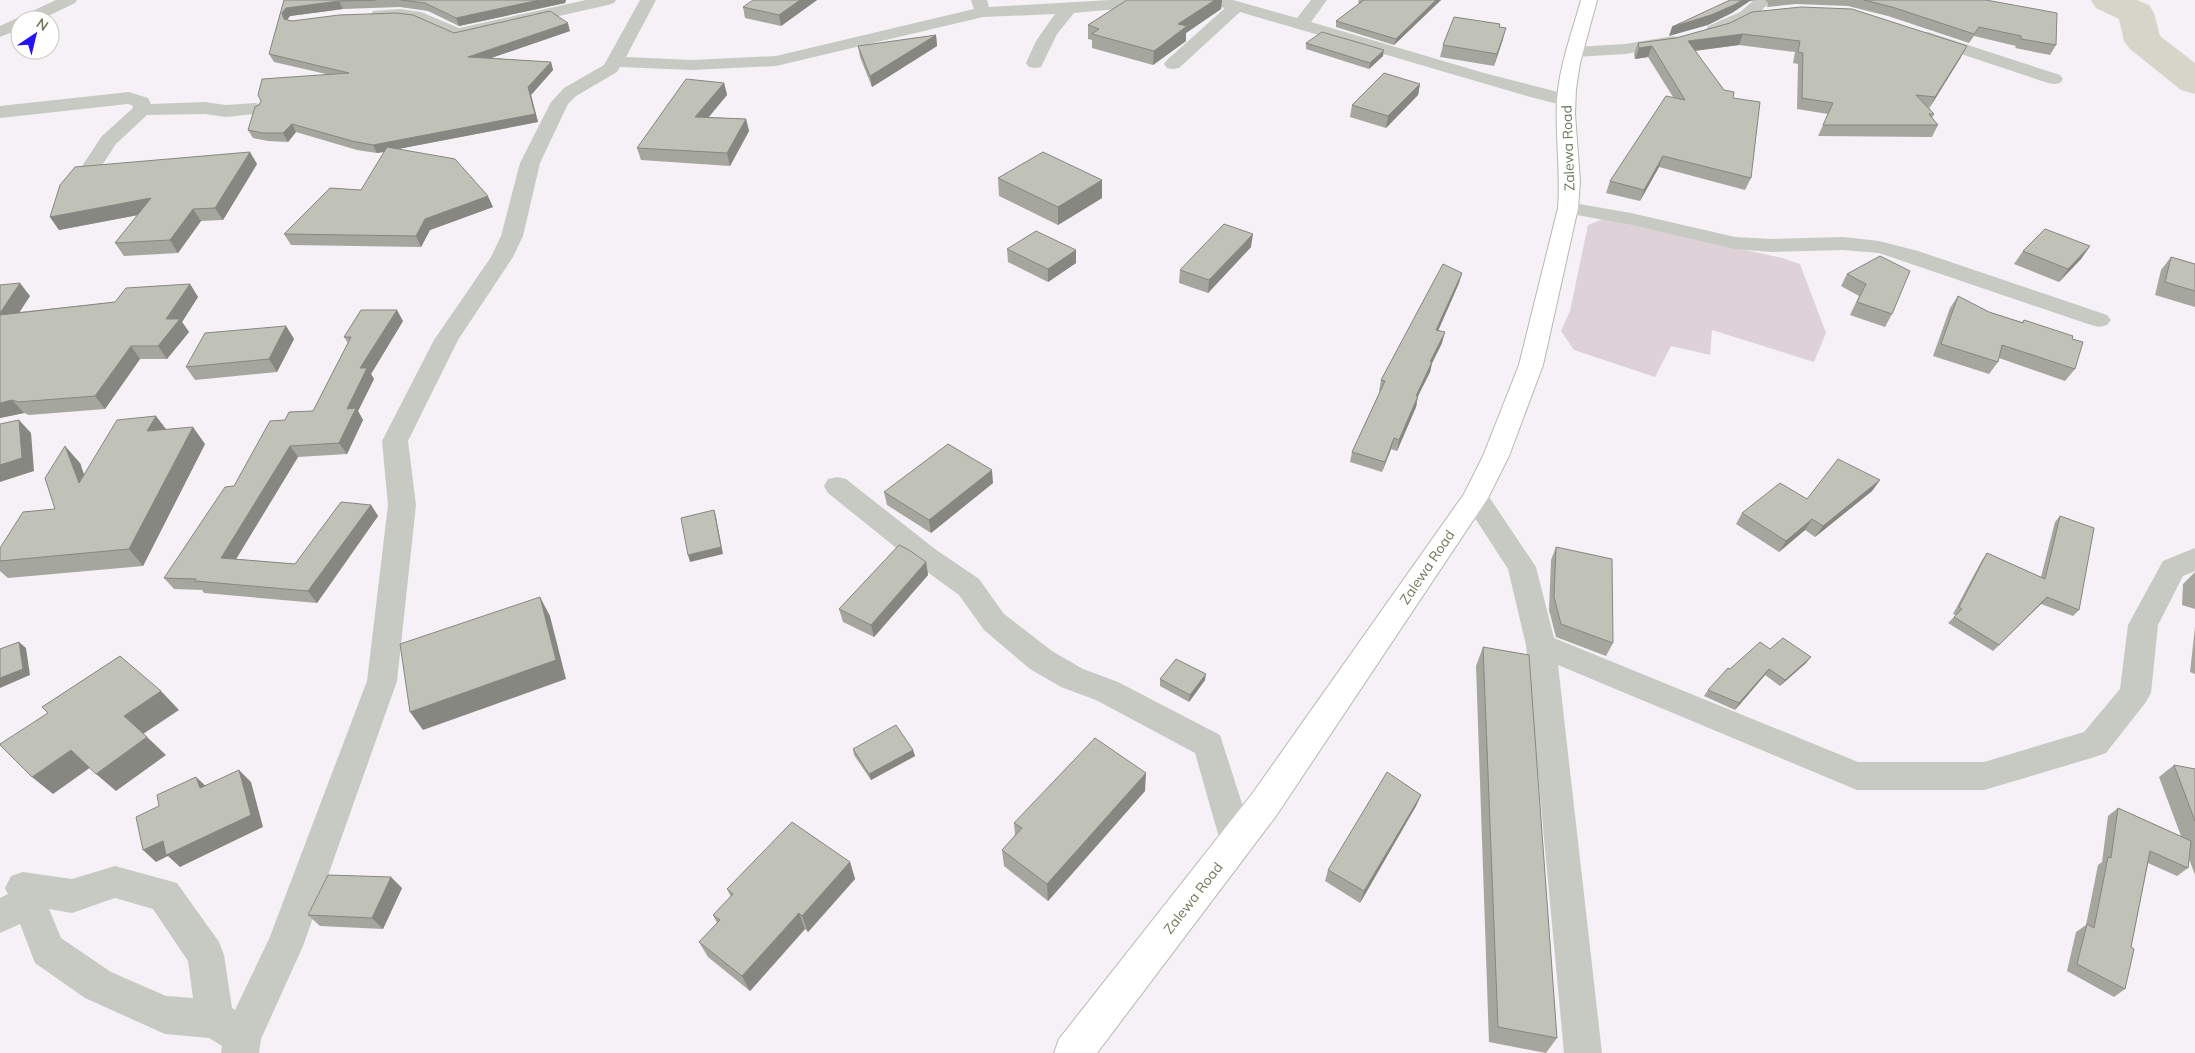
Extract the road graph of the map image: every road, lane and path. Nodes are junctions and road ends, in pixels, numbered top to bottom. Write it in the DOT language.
graph roads {
  1 [pos="69,0"];
  2 [pos="608,0"];
  3 [pos="648,0"];
  4 [pos="1160,0"];
  5 [pos="1207,0"];
  6 [pos="1320,0"];
  7 [pos="1589,0"];
  8 [pos="27,2"];
  9 [pos="981,6"];
  10 [pos="1237,6"];
  11 [pos="1767,7"];
  12 [pos="1068,9"];
  13 [pos="50,10"];
  14 [pos="360,15"];
  15 [pos="1301,24"];
  16 [pos="1909,31"];
  17 [pos="1575,52"];
  18 [pos="615,62"];
  19 [pos="1035,63"];
  20 [pos="1173,64"];
  21 [pos="2054,79"];
  22 [pos="1566,100"];
  23 [pos="255,108"];
  24 [pos="142,109"];
  25 [pos="0,112"];
  26 [pos="88,172"];
  27 [pos="1568,208"];
  28 [pos="2099,320"];
  29 [pos="837,486"];
  30 [pos="1475,498"];
  31 [pos="2195,559"];
  32 [pos="1541,645"];
  33 [pos="1237,840"];
  34 [pos="14,909"];
  35 [pos="232,1036"];
  36 [pos="1073,1053"];
  37 [pos="1582,1053"];
  1 -- 13 [label="street"];
  2 -- 14 [label="street"];
  3 -- 18 [label="street"];
  4 -- 12 [label="street"];
  5 -- 10 [label="street"];
  6 -- 15 [label="street"];
  7 -- 17 [label="highway, Zalewa Road"];
  8 -- 13 [label="street"];
  9 -- 12 [label="street"];
  9 -- 18 [label="street"];
  10 -- 15 [label="street"];
  10 -- 20 [label="street"];
  11 -- 17 [label="street"];
  12 -- 19 [label="street"];
  15 -- 22 [label="street"];
  16 -- 21 [label="street"];
  17 -- 22 [label="highway, Zalewa Road"];
  18 -- 35 [label="street"];
  22 -- 27 [label="highway, Zalewa Road"];
  23 -- 24 [label="street"];
  24 -- 25 [label="street"];
  24 -- 26 [label="street"];
  27 -- 28 [label="street"];
  27 -- 30 [label="highway, Zalewa Road"];
  29 -- 33 [label="street"];
  30 -- 32 [label="street"];
  30 -- 33 [label="highway, Zalewa Road"];
  31 -- 32 [label="street"];
  32 -- 37 [label="street"];
  33 -- 36 [label="highway, Zalewa Road"];
  34 -- 35 [label="street"];
  34 -- 35 [label="street"];
}
